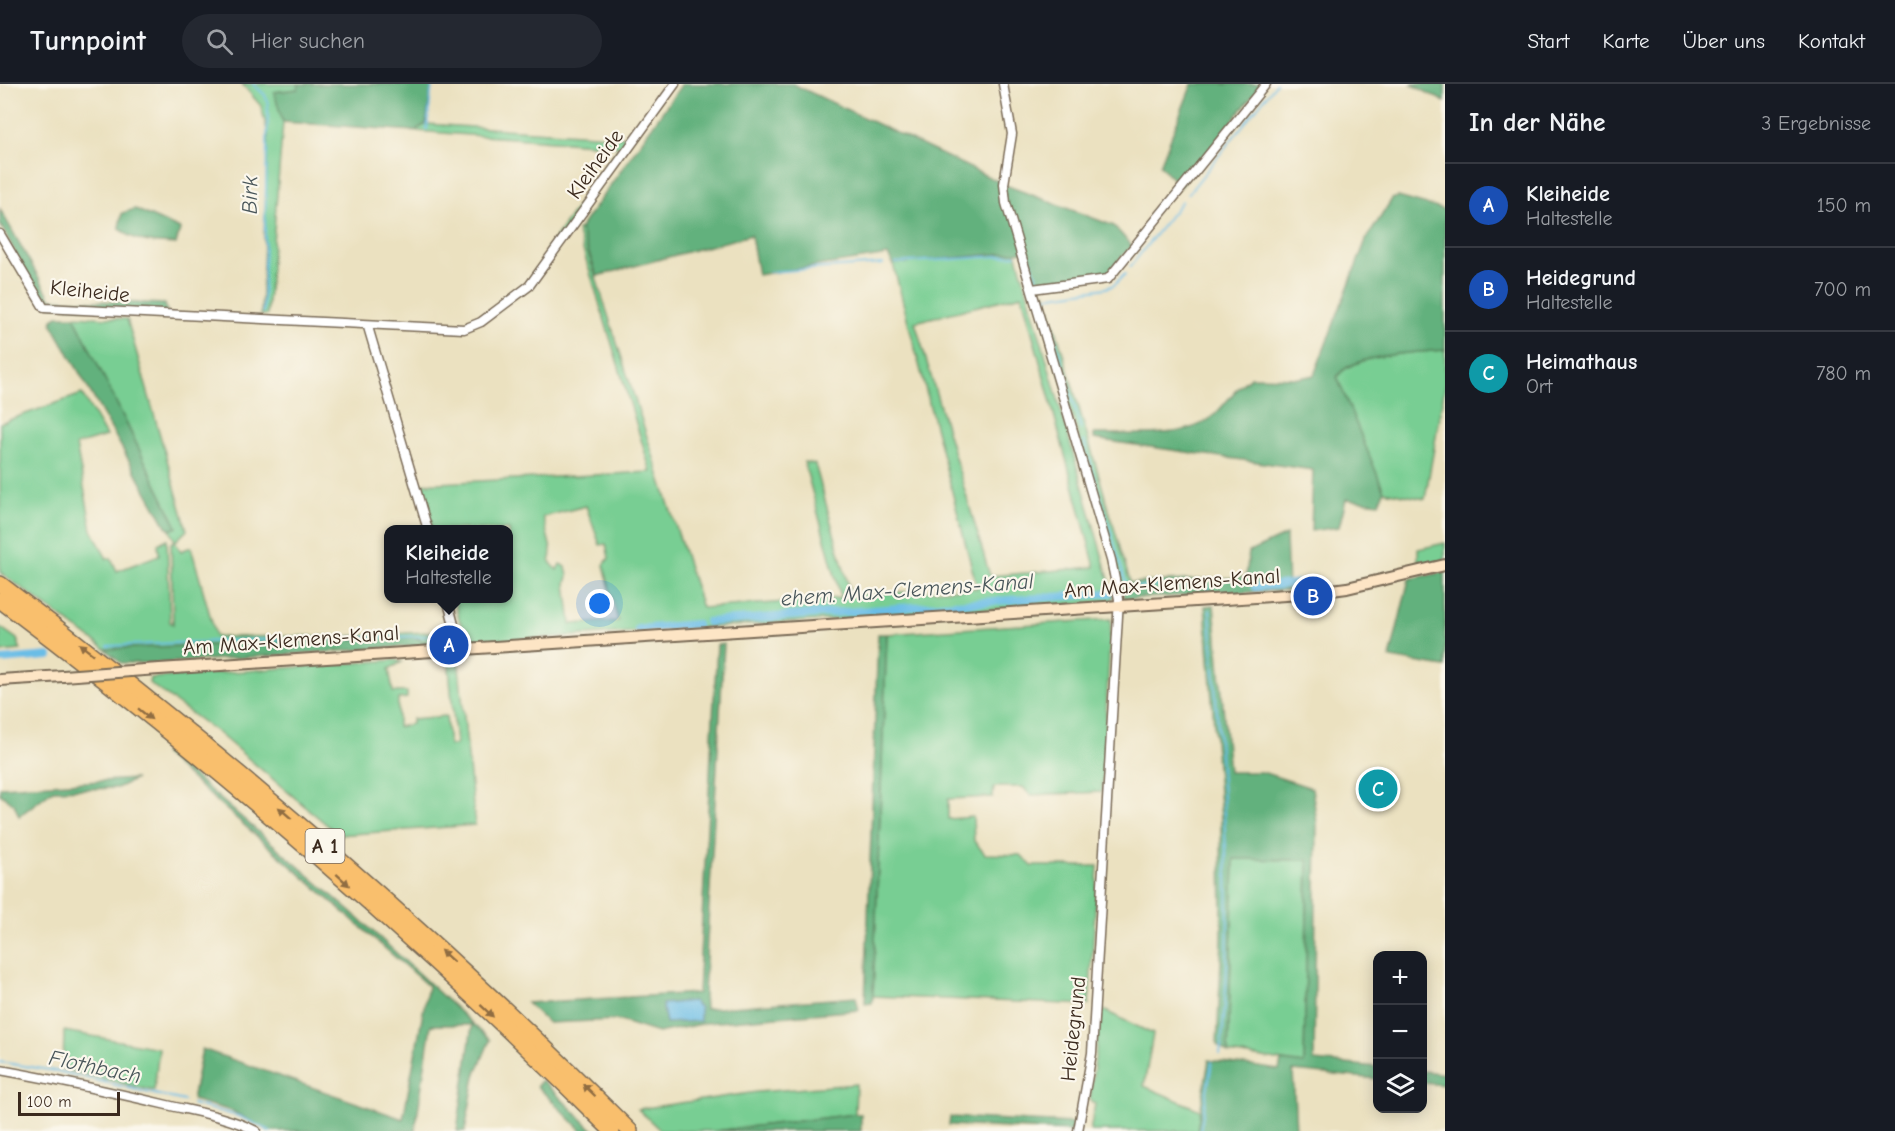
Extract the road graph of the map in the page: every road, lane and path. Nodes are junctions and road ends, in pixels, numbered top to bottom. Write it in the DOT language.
graph roads {
  1 [pos="675,84"];
  2 [pos="1003,84"];
  3 [pos="1266,84"];
  4 [pos="0,234"];
  5 [pos="1032,289"];
  6 [pos="368,327"];
  7 [pos="427,525"];
  8 [pos="1445,565"];
  9 [pos="0,584"];
  10 [pos="0,600"];
  11 [pos="448,603"];
  12 [pos="1120,607"];
  13 [pos="460,648"];
  14 [pos="0,680"];
  15 [pos="0,1070"];
  16 [pos="256,1131"];
  17 [pos="612,1131"];
  18 [pos="630,1131"];
  19 [pos="1078,1131"];
  1 -- 6 [label="street, Kleiheide"];
  2 -- 5 [label="street, Heidegrund"];
  3 -- 5 [label="street"];
  4 -- 6 [label="street, Kleiheide"];
  5 -- 12 [label="street, Heidegrund"];
  6 -- 7 [label="street"];
  8 -- 12 [label="main road, Am Max-Klemens-Kanal"];
  18 -- 9 [label="highway, A 1, one-way"];
  10 -- 17 [label="highway, A 1, one-way"];
  11 -- 13 [label="street"];
  12 -- 13 [label="main road, Am Max-Klemens-Kanal"];
  12 -- 19 [label="street, Heidegrund"];
  13 -- 14 [label="main road, Am Max-Klemens-Kanal, bridge"];
  15 -- 16 [label="street"];
}
